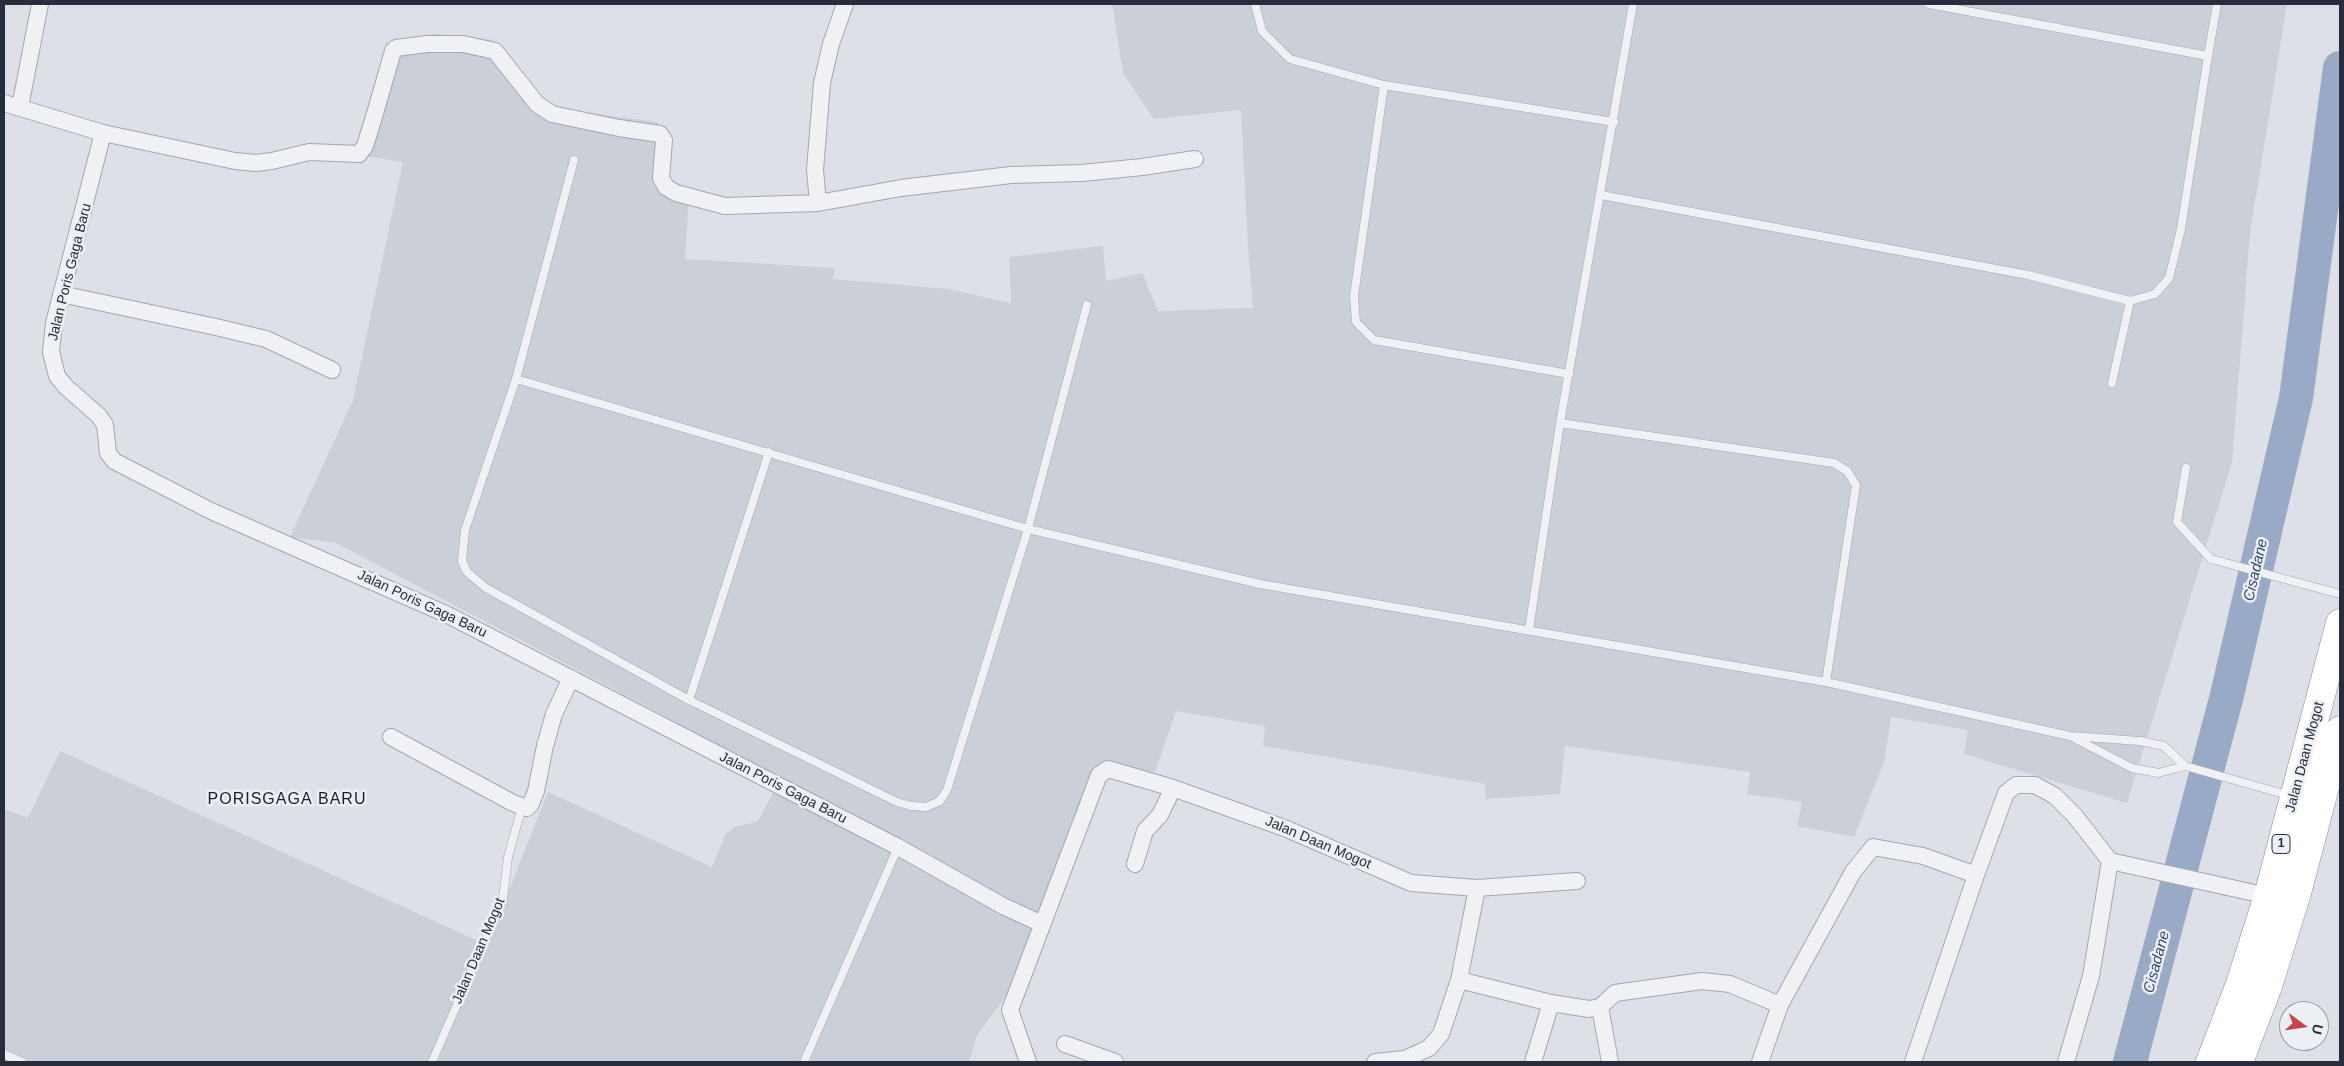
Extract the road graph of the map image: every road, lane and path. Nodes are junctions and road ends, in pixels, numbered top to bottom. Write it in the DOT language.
graph roads {
  1 [pos="40,4"];
  2 [pos="845,4"];
  3 [pos="1255,4"];
  4 [pos="1633,4"];
  5 [pos="1929,4"];
  6 [pos="2217,4"];
  7 [pos="2208,56"];
  8 [pos="1384,84"];
  9 [pos="4,103"];
  10 [pos="20,107"];
  11 [pos="1614,122"];
  12 [pos="103,133"];
  13 [pos="1195,159"];
  14 [pos="574,160"];
  15 [pos="1601,195"];
  16 [pos="818,203"];
  17 [pos="61,294"];
  18 [pos="2130,301"];
  19 [pos="1088,305"];
  20 [pos="332,370"];
  21 [pos="1570,374"];
  22 [pos="516,379"];
  23 [pos="2112,383"];
  24 [pos="1560,423"];
  25 [pos="769,452"];
  26 [pos="2186,468"];
  27 [pos="1028,529"];
  28 [pos="2340,594"];
  29 [pos="2340,623"];
  30 [pos="1529,630"];
  31 [pos="571,678"];
  32 [pos="1826,682"];
  33 [pos="689,700"];
  34 [pos="2340,730"];
  35 [pos="2070,736"];
  36 [pos="391,737"];
  37 [pos="2185,766"];
  38 [pos="1173,788"];
  39 [pos="2285,794"];
  40 [pos="522,807"];
  41 [pos="898,847"];
  42 [pos="2110,861"];
  43 [pos="1135,864"];
  44 [pos="1976,874"];
  45 [pos="1578,881"];
  46 [pos="1477,888"];
  47 [pos="2258,893"];
  48 [pos="1042,924"];
  49 [pos="1459,980"];
  50 [pos="1552,1003"];
  51 [pos="1780,1005"];
  52 [pos="1600,1007"];
  53 [pos="1065,1044"];
  54 [pos="4,1054"];
  55 [pos="22,1062"];
  56 [pos="432,1062"];
  57 [pos="804,1062"];
  58 [pos="1028,1062"];
  59 [pos="1115,1062"];
  60 [pos="1382,1062"];
  61 [pos="1533,1062"];
  62 [pos="1610,1062"];
  63 [pos="1760,1062"];
  64 [pos="1913,1062"];
  65 [pos="2066,1062"];
  66 [pos="2210,1062"];
  67 [pos="2239,1062"];
  1 -- 10 [label="street"];
  2 -- 16 [label="street"];
  3 -- 8 [label="lane"];
  4 -- 11 [label="lane"];
  5 -- 7 [label="lane"];
  6 -- 7 [label="lane"];
  7 -- 18 [label="lane"];
  8 -- 11 [label="lane"];
  8 -- 21 [label="lane"];
  9 -- 10 [label="street"];
  10 -- 12 [label="street"];
  11 -- 15 [label="lane"];
  12 -- 16 [label="street"];
  12 -- 17 [label="street, Jalan Poris Gaga Baru"];
  13 -- 16 [label="street"];
  14 -- 22 [label="lane"];
  15 -- 18 [label="lane"];
  15 -- 21 [label="lane"];
  17 -- 20 [label="street"];
  17 -- 31 [label="street, Jalan Poris Gaga Baru"];
  18 -- 23 [label="lane"];
  19 -- 27 [label="lane"];
  21 -- 24 [label="lane"];
  22 -- 25 [label="lane"];
  22 -- 33 [label="lane"];
  24 -- 30 [label="lane"];
  24 -- 32 [label="lane"];
  25 -- 27 [label="lane"];
  25 -- 33 [label="lane"];
  26 -- 28 [label="lane"];
  27 -- 30 [label="lane"];
  27 -- 33 [label="lane"];
  29 -- 39 [label="highway, Jalan Daan Mogot / 1"];
  30 -- 32 [label="lane"];
  31 -- 40 [label="street"];
  31 -- 41 [label="street, Jalan Poris Gaga Baru"];
  32 -- 35 [label="lane"];
  34 -- 67 [label="highway, Jalan Daan Mogot / 1"];
  35 -- 37 [label="lane"];
  35 -- 37 [label="lane"];
  36 -- 40 [label="street"];
  37 -- 39 [label="lane"];
  38 -- 43 [label="street"];
  38 -- 46 [label="street, Jalan Daan Mogot"];
  38 -- 48 [label="street, Jalan Daan Mogot"];
  39 -- 47 [label="highway, Jalan Daan Mogot / 1"];
  40 -- 56 [label="lane, Jalan Daan Mogot"];
  41 -- 48 [label="street, Jalan Poris Gaga Baru"];
  41 -- 57 [label="lane"];
  42 -- 44 [label="street"];
  42 -- 47 [label="street"];
  42 -- 65 [label="street"];
  44 -- 51 [label="street"];
  44 -- 64 [label="street"];
  45 -- 46 [label="street, Jalan Daan Mogot"];
  46 -- 49 [label="street"];
  47 -- 66 [label="highway, Jalan Daan Mogot / 1"];
  48 -- 58 [label="street, Jalan Daan Mogot"];
  49 -- 50 [label="street"];
  49 -- 60 [label="street"];
  50 -- 52 [label="street"];
  50 -- 61 [label="street"];
  51 -- 52 [label="street"];
  51 -- 63 [label="street"];
  52 -- 62 [label="street"];
  53 -- 59 [label="street"];
  54 -- 55 [label="lane"];
}
